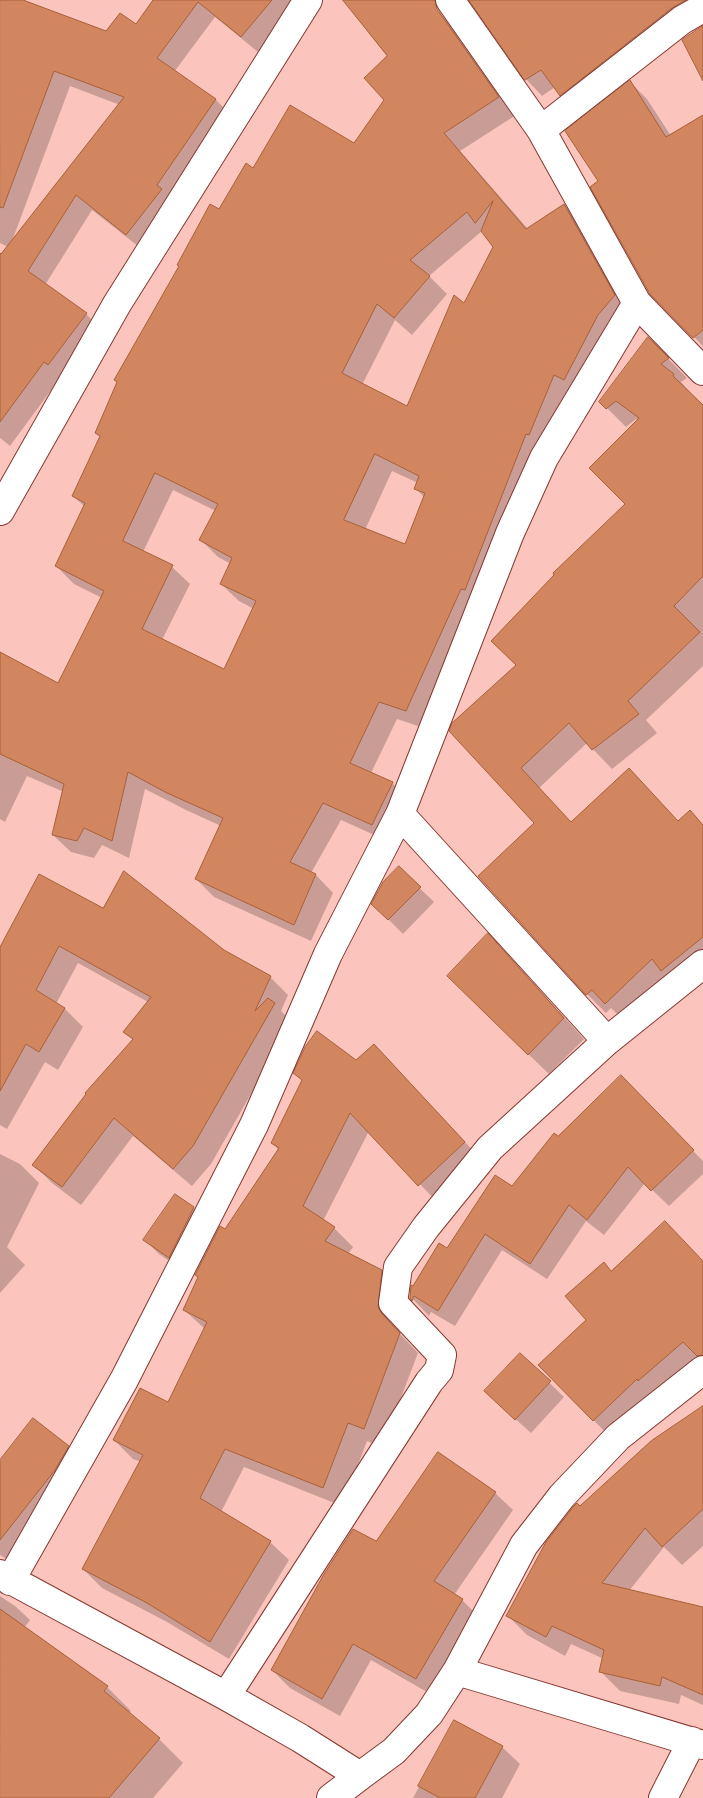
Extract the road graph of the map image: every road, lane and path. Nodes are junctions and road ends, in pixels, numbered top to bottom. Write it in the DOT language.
graph roads {
  1 [pos="308,0"];
  2 [pos="450,0"];
  3 [pos="703,8"];
  4 [pos="541,130"];
  5 [pos="637,303"];
  6 [pos="703,371"];
  7 [pos="0,511"];
  8 [pos="400,814"];
  9 [pos="703,964"];
  10 [pos="607,1042"];
  11 [pos="703,1370"];
  12 [pos="5,1578"];
  13 [pos="457,1671"];
  14 [pos="226,1696"];
  15 [pos="698,1743"];
  16 [pos="360,1776"];
  17 [pos="331,1798"];
  18 [pos="663,1798"];
  1 -- 7 [label="street"];
  2 -- 4 [label="street"];
  3 -- 4 [label="street"];
  4 -- 5 [label="street"];
  5 -- 6 [label="street"];
  5 -- 8 [label="street"];
  8 -- 10 [label="street"];
  8 -- 12 [label="street"];
  9 -- 10 [label="street"];
  10 -- 14 [label="street"];
  11 -- 13 [label="street"];
  12 -- 14 [label="street"];
  13 -- 15 [label="street"];
  13 -- 16 [label="street"];
  14 -- 16 [label="street"];
  15 -- 18 [label="street"];
  16 -- 17 [label="street"];
}
